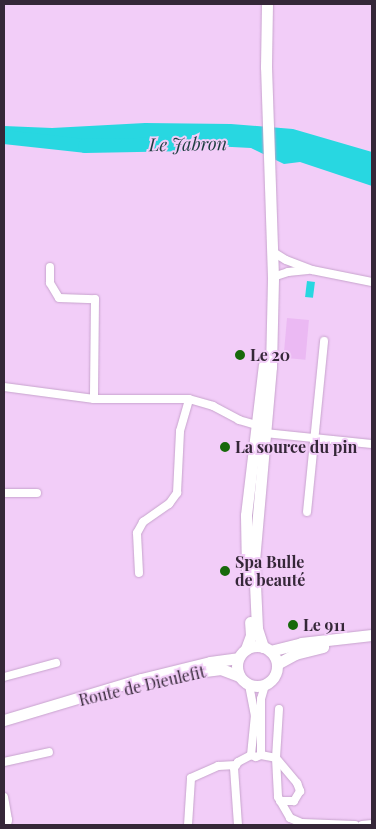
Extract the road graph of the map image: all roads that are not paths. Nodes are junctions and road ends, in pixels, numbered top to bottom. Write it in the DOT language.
graph roads {
  1 [pos="267,4"];
  2 [pos="272,252"];
  3 [pos="50,267"];
  4 [pos="312,270"];
  5 [pos="273,277"];
  6 [pos="372,282"];
  7 [pos="272,306"];
  8 [pos="324,340"];
  9 [pos="4,387"];
  10 [pos="94,399"];
  11 [pos="189,399"];
  12 [pos="255,424"];
  13 [pos="264,433"];
  14 [pos="314,436"];
  15 [pos="372,444"];
  16 [pos="260,469"];
  17 [pos="4,493"];
  18 [pos="37,493"];
  19 [pos="307,512"];
  20 [pos="139,573"];
  21 [pos="372,635"];
  22 [pos="372,641"];
  23 [pos="246,649"];
  24 [pos="267,649"];
  25 [pos="238,658"];
  26 [pos="56,662"];
  27 [pos="277,664"];
  28 [pos="239,676"];
  29 [pos="4,677"];
  30 [pos="265,684"];
  31 [pos="250,685"];
  32 [pos="44,707"];
  33 [pos="278,709"];
  34 [pos="4,720"];
  35 [pos="49,752"];
  36 [pos="251,754"];
  37 [pos="261,755"];
  38 [pos="276,758"];
  39 [pos="4,762"];
  40 [pos="236,765"];
  41 [pos="4,797"];
  42 [pos="280,801"];
  43 [pos="372,824"];
  44 [pos="7,825"];
  45 [pos="188,825"];
  46 [pos="238,825"];
  47 [pos="355,825"];
  48 [pos="362,825"];
  1 -- 2 [label="main road"];
  2 -- 4 [label="street"];
  2 -- 5 [label="main road"];
  3 -- 10 [label="street"];
  4 -- 5 [label="street"];
  4 -- 6 [label="street"];
  5 -- 7 [label="main road"];
  7 -- 12 [label="main road"];
  7 -- 13 [label="main road"];
  8 -- 14 [label="street"];
  9 -- 10 [label="street"];
  10 -- 11 [label="street"];
  11 -- 12 [label="street"];
  11 -- 20 [label="street"];
  12 -- 16 [label="street"];
  12 -- 23 [label="main road"];
  13 -- 14 [label="street"];
  13 -- 16 [label="main road"];
  14 -- 15 [label="street"];
  14 -- 19 [label="street"];
  16 -- 24 [label="main road"];
  17 -- 18 [label="street"];
  21 -- 24 [label="main road"];
  22 -- 27 [label="main road"];
  23 -- 24 [label="main road"];
  23 -- 25 [label="main road"];
  24 -- 27 [label="main road"];
  25 -- 28 [label="main road"];
  25 -- 32 [label="main road, Route de Dieulefit"];
  26 -- 29 [label="street"];
  27 -- 30 [label="main road"];
  28 -- 31 [label="main road"];
  28 -- 32 [label="main road, Route de Dieulefit"];
  30 -- 31 [label="main road"];
  30 -- 37 [label="street"];
  31 -- 36 [label="street"];
  32 -- 34 [label="main road, Route de Dieulefit"];
  33 -- 38 [label="street"];
  35 -- 39 [label="street"];
  36 -- 37 [label="street"];
  36 -- 40 [label="street"];
  37 -- 38 [label="street"];
  38 -- 42 [label="street"];
  38 -- 42 [label="street"];
  40 -- 45 [label="street"];
  40 -- 46 [label="street"];
  41 -- 44 [label="street"];
  42 -- 47 [label="street"];
  43 -- 48 [label="street"];
}
